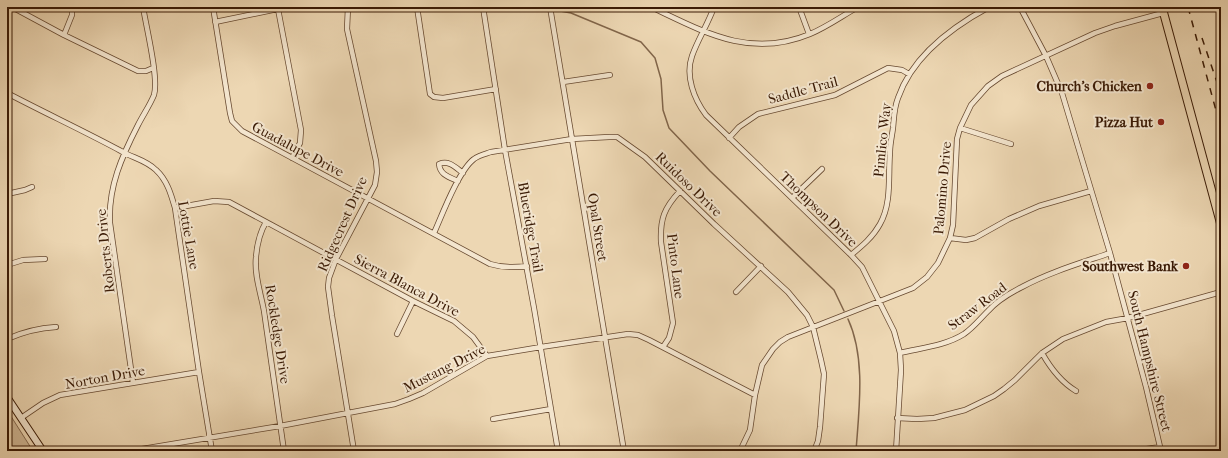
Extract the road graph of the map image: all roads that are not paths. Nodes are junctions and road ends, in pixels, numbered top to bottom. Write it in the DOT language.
graph roads {
  1 [pos="12,7"];
  2 [pos="72,7"];
  3 [pos="143,7"];
  4 [pos="213,7"];
  5 [pos="287,7"];
  6 [pos="348,7"];
  7 [pos="417,7"];
  8 [pos="483,7"];
  9 [pos="550,7"];
  10 [pos="651,7"];
  11 [pos="714,7"];
  12 [pos="799,7"];
  13 [pos="858,7"];
  14 [pos="988,7"];
  15 [pos="1020,7"];
  16 [pos="278,9"];
  17 [pos="1162,10"];
  18 [pos="215,22"];
  19 [pos="704,32"];
  20 [pos="809,34"];
  21 [pos="64,35"];
  22 [pos="1046,56"];
  23 [pos="153,68"];
  24 [pos="909,74"];
  25 [pos="610,75"];
  26 [pos="563,82"];
  27 [pos="496,89"];
  28 [pos="7,93"];
  29 [pos="960,128"];
  30 [pos="729,138"];
  31 [pos="572,139"];
  32 [pos="1011,144"];
  33 [pos="506,150"];
  34 [pos="124,152"];
  35 [pos="292,158"];
  36 [pos="822,169"];
  37 [pos="463,173"];
  38 [pos="458,181"];
  39 [pos="32,187"];
  40 [pos="680,191"];
  41 [pos="1091,191"];
  42 [pos="7,194"];
  43 [pos="792,198"];
  44 [pos="367,199"];
  45 [pos="175,208"];
  46 [pos="266,222"];
  47 [pos="1221,224"];
  48 [pos="434,233"];
  49 [pos="950,238"];
  50 [pos="1110,253"];
  51 [pos="851,255"];
  52 [pos="46,259"];
  53 [pos="336,259"];
  54 [pos="7,265"];
  55 [pos="527,266"];
  56 [pos="761,266"];
  57 [pos="736,292"];
  58 [pos="1221,292"];
  59 [pos="413,301"];
  60 [pos="879,302"];
  61 [pos="1128,318"];
  62 [pos="56,327"];
  63 [pos="813,327"];
  64 [pos="397,334"];
  65 [pos="605,337"];
  66 [pos="7,339"];
  67 [pos="541,346"];
  68 [pos="663,347"];
  69 [pos="900,353"];
  70 [pos="1042,353"];
  71 [pos="486,356"];
  72 [pos="199,372"];
  73 [pos="133,383"];
  74 [pos="1076,392"];
  75 [pos="755,395"];
  76 [pos="7,397"];
  77 [pos="551,410"];
  78 [pos="348,413"];
  79 [pos="21,418"];
  80 [pos="898,418"];
  81 [pos="493,419"];
  82 [pos="280,426"];
  83 [pos="210,438"];
  84 [pos="1160,449"];
  85 [pos="43,451"];
  86 [pos="130,451"];
  87 [pos="212,451"];
  88 [pos="284,451"];
  89 [pos="354,451"];
  90 [pos="558,451"];
  91 [pos="624,451"];
  92 [pos="740,451"];
  93 [pos="814,451"];
  94 [pos="896,451"];
  95 [pos="1133,451"];
  1 -- 21 [label="street"];
  2 -- 21 [label="street"];
  3 -- 23 [label="street, Roberts Drive"];
  4 -- 18 [label="street, Guadalupe Drive"];
  5 -- 16 [label="street"];
  6 -- 44 [label="street, Ridgecrest Drive"];
  7 -- 27 [label="street"];
  8 -- 27 [label="street, Blueridge Trail"];
  9 -- 26 [label="street, Opal Street"];
  10 -- 19 [label="street"];
  11 -- 19 [label="street, Thompson Drive"];
  12 -- 20 [label="street"];
  13 -- 20 [label="street"];
  14 -- 24 [label="street, Pimlico Way"];
  15 -- 22 [label="street, South Hampshire Street"];
  16 -- 18 [label="street"];
  16 -- 35 [label="street"];
  17 -- 22 [label="street, Palomino Drive"];
  17 -- 47 [label="main road"];
  18 -- 35 [label="street, Guadalupe Drive"];
  19 -- 20 [label="street"];
  19 -- 30 [label="street, Thompson Drive"];
  21 -- 23 [label="street"];
  22 -- 29 [label="street, Palomino Drive"];
  22 -- 41 [label="street, South Hampshire Street"];
  23 -- 34 [label="street, Roberts Drive"];
  24 -- 30 [label="street, Saddle Trail"];
  24 -- 51 [label="street, Pimlico Way"];
  25 -- 26 [label="street"];
  26 -- 31 [label="street, Opal Street"];
  27 -- 33 [label="street, Blueridge Trail"];
  28 -- 34 [label="street, Lottie Lane"];
  29 -- 32 [label="street"];
  29 -- 49 [label="street, Palomino Drive"];
  30 -- 43 [label="street, Thompson Drive"];
  31 -- 33 [label="street, Ruidoso Drive"];
  31 -- 40 [label="street, Ruidoso Drive"];
  31 -- 65 [label="street, Opal Street"];
  33 -- 37 [label="street, Ruidoso Drive"];
  33 -- 55 [label="street, Blueridge Trail"];
  34 -- 45 [label="street, Lottie Lane"];
  34 -- 73 [label="street, Roberts Drive"];
  35 -- 44 [label="street, Guadalupe Drive"];
  36 -- 43 [label="street"];
  37 -- 38 [label="street, Ruidoso Drive"];
  37 -- 38 [label="street"];
  38 -- 48 [label="street, Ruidoso Drive"];
  39 -- 42 [label="street"];
  40 -- 56 [label="street, Ruidoso Drive"];
  40 -- 68 [label="street, Pinto Lane"];
  41 -- 49 [label="street"];
  41 -- 50 [label="street, South Hampshire Street"];
  43 -- 51 [label="street, Thompson Drive"];
  44 -- 48 [label="street, Guadalupe Drive"];
  44 -- 53 [label="street, Ridgecrest Drive"];
  45 -- 46 [label="street, Sierra Blanca Drive"];
  45 -- 72 [label="street, Lottie Lane"];
  46 -- 53 [label="street, Sierra Blanca Drive"];
  46 -- 82 [label="street, Rockledge Drive"];
  48 -- 55 [label="street, Guadalupe Drive"];
  49 -- 60 [label="street, Palomino Drive"];
  50 -- 61 [label="street, South Hampshire Street"];
  50 -- 69 [label="street, Straw Road"];
  51 -- 60 [label="street, Thompson Drive"];
  52 -- 54 [label="street"];
  53 -- 59 [label="street, Sierra Blanca Drive"];
  53 -- 78 [label="street, Ridgecrest Drive"];
  55 -- 67 [label="street, Blueridge Trail"];
  56 -- 57 [label="street"];
  56 -- 63 [label="street, Ruidoso Drive"];
  58 -- 61 [label="street"];
  59 -- 64 [label="street"];
  59 -- 71 [label="street, Sierra Blanca Drive"];
  60 -- 63 [label="street, Palomino Drive"];
  60 -- 69 [label="street, Thompson Drive"];
  61 -- 70 [label="street"];
  61 -- 84 [label="street, South Hampshire Street"];
  62 -- 66 [label="street"];
  63 -- 75 [label="street, Palomino Drive"];
  63 -- 93 [label="street, Ruidoso Drive"];
  65 -- 67 [label="street, Mustang Drive"];
  65 -- 68 [label="street, Mustang Drive"];
  65 -- 91 [label="street, Opal Street"];
  67 -- 71 [label="street, Mustang Drive"];
  67 -- 77 [label="street, Blueridge Trail"];
  68 -- 75 [label="street, Mustang Drive"];
  69 -- 80 [label="street, Thompson Drive"];
  70 -- 74 [label="street"];
  70 -- 80 [label="street"];
  71 -- 78 [label="street, Mustang Drive"];
  72 -- 73 [label="street, Norton Drive"];
  72 -- 83 [label="street, Lottie Lane"];
  73 -- 79 [label="street, Norton Drive"];
  75 -- 92 [label="street, Palomino Drive"];
  76 -- 79 [label="street"];
  77 -- 81 [label="street"];
  77 -- 90 [label="street, Blueridge Trail"];
  78 -- 82 [label="street, Mustang Drive"];
  78 -- 89 [label="street, Ridgecrest Drive"];
  79 -- 85 [label="street"];
  80 -- 94 [label="street, Thompson Drive"];
  82 -- 83 [label="street, Mustang Drive"];
  82 -- 88 [label="street, Rockledge Drive"];
  83 -- 86 [label="street, Mustang Drive"];
  83 -- 87 [label="street, Lottie Lane"];
  84 -- 95 [label="street"];
}
